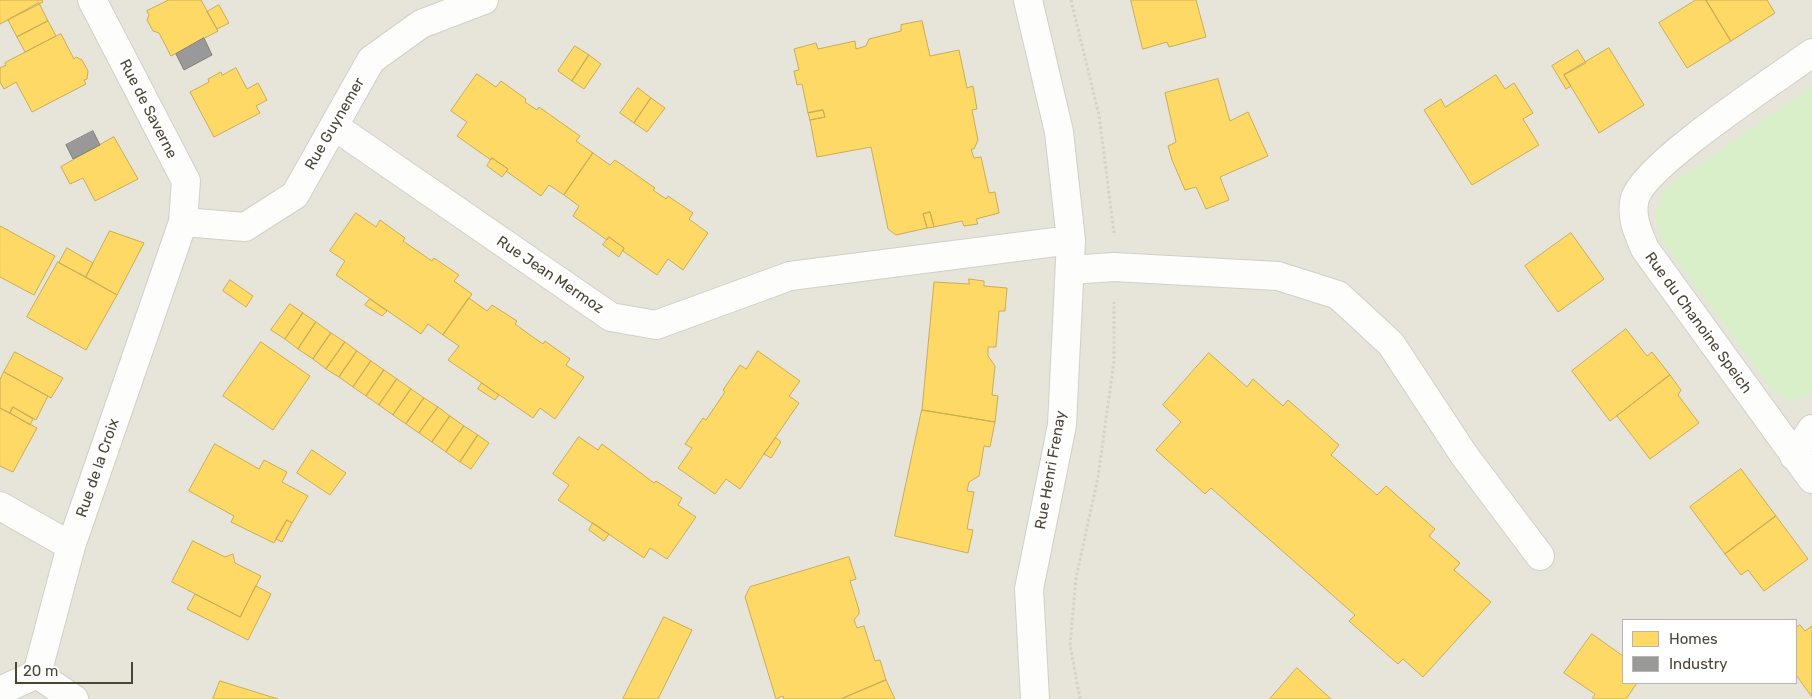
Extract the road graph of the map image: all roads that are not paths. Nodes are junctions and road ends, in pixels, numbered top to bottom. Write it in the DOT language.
graph roads {
  1 [pos="92,0"];
  2 [pos="484,0"];
  3 [pos="1028,0"];
  4 [pos="1812,53"];
  5 [pos="334,126"];
  6 [pos="183,222"];
  7 [pos="1071,240"];
  8 [pos="1070,270"];
  9 [pos="1812,429"];
  10 [pos="1794,456"];
  11 [pos="1812,479"];
  12 [pos="0,506"];
  13 [pos="71,546"];
  14 [pos="1540,556"];
  15 [pos="37,674"];
  16 [pos="0,691"];
  17 [pos="74,699"];
  18 [pos="1035,699"];
  1 -- 6 [label="street, Rue de Saverne"];
  2 -- 5 [label="street, Rue Guynemer"];
  3 -- 7 [label="street, Rue Henri Frenay"];
  4 -- 10 [label="street, Rue du Chanoine Speich"];
  5 -- 6 [label="street, Rue Guynemer"];
  5 -- 7 [label="street, Rue Jean Mermoz"];
  6 -- 13 [label="street, Rue de la Croix"];
  7 -- 8 [label="street, Rue Henri Frenay"];
  8 -- 14 [label="street"];
  8 -- 18 [label="street, Rue Henri Frenay"];
  9 -- 10 [label="street"];
  10 -- 11 [label="street, Rue du Chanoine Speich"];
  12 -- 13 [label="street"];
  13 -- 15 [label="street, Rue de la Croix"];
  15 -- 16 [label="street"];
  15 -- 17 [label="street"];
}
